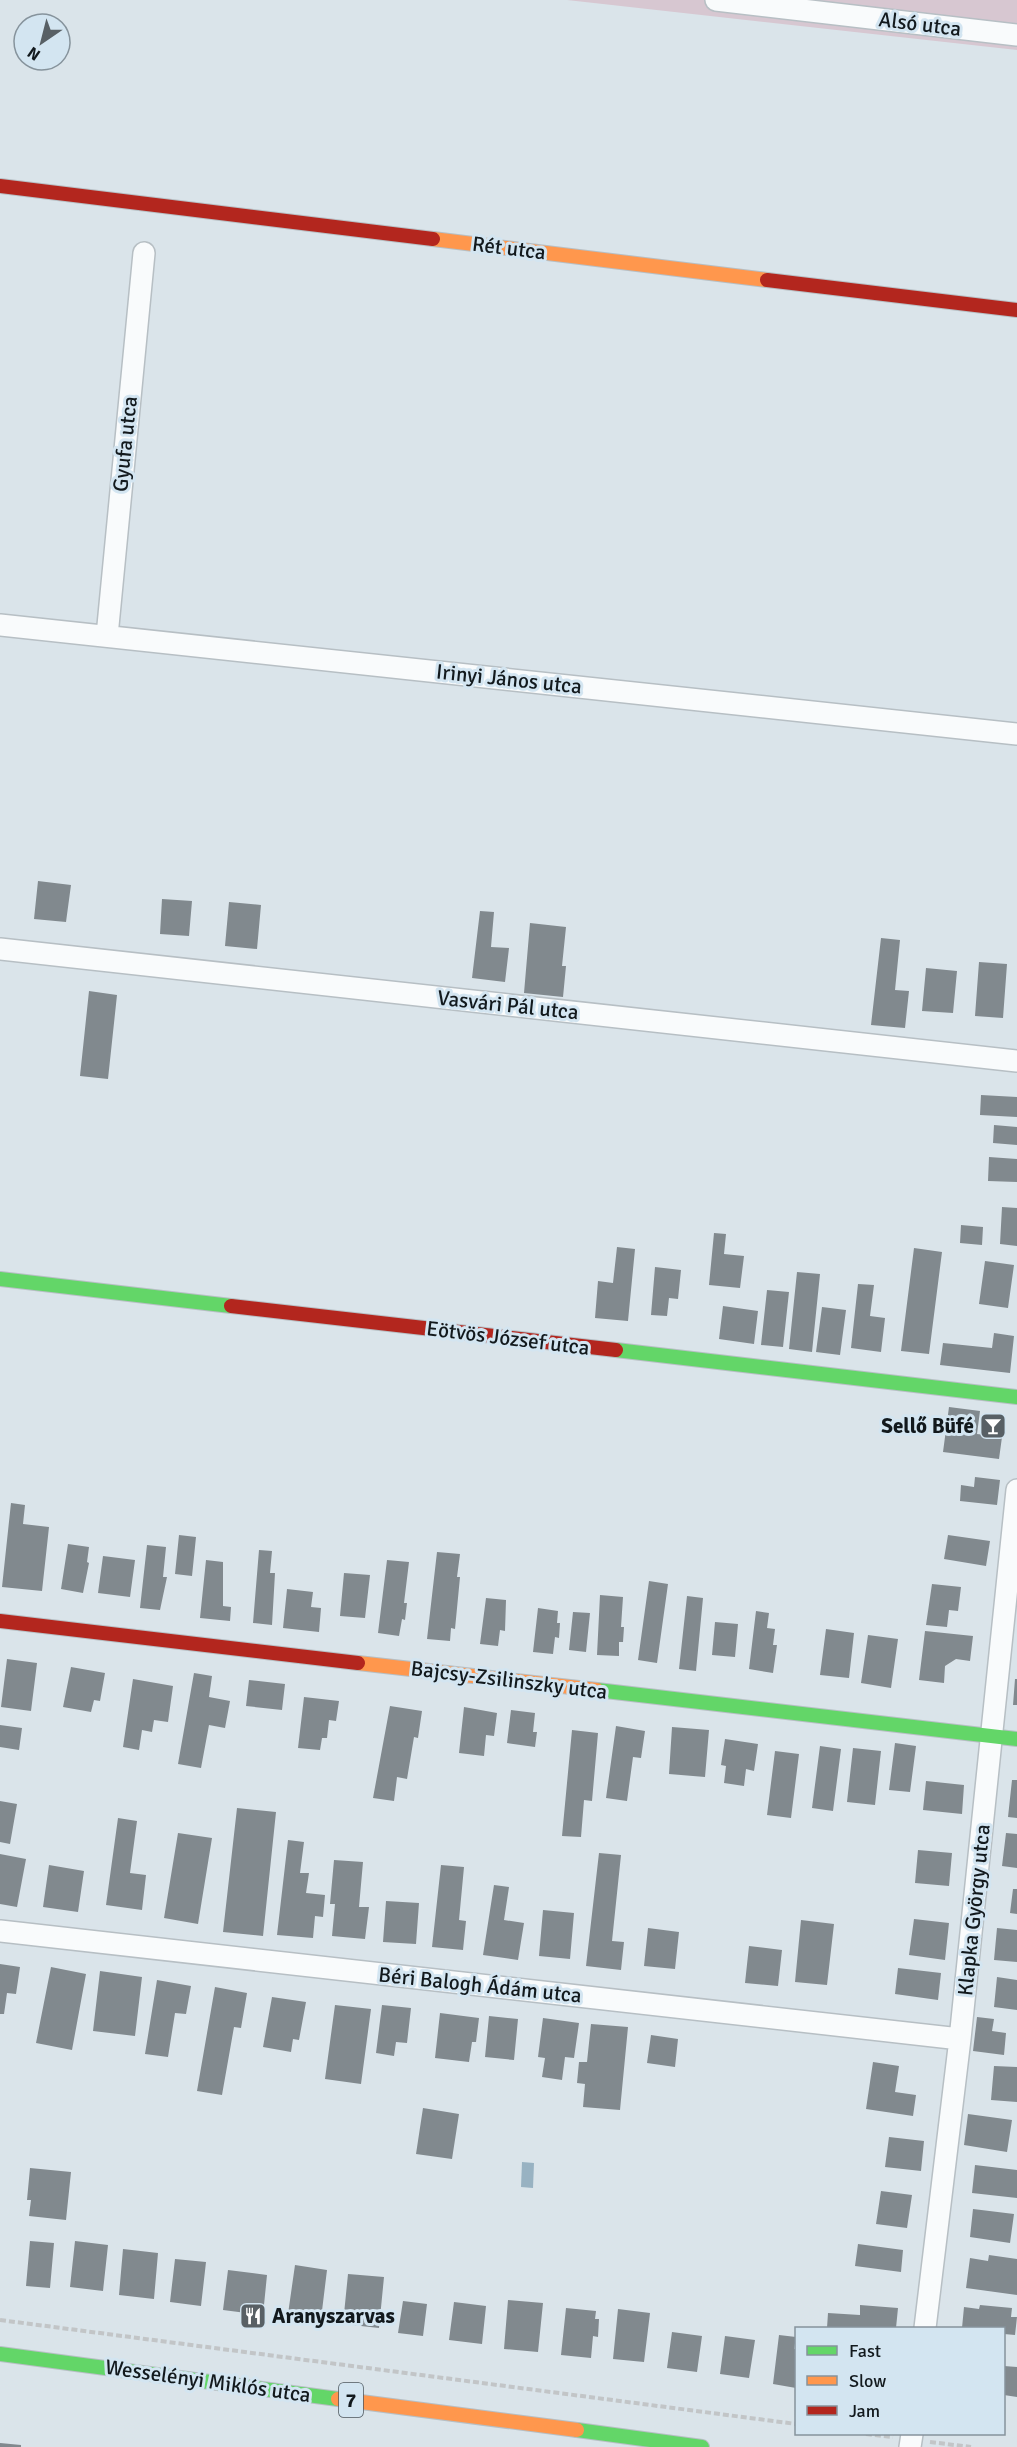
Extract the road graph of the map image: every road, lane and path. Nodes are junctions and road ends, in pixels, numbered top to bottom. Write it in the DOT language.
graph roads {
  1 [pos="716,0"];
  2 [pos="1017,35"];
  3 [pos="0,186"];
  4 [pos="144,253"];
  5 [pos="1017,310"];
  6 [pos="0,625"];
  7 [pos="107,636"];
  8 [pos="1017,734"];
  9 [pos="0,949"];
  10 [pos="1017,1062"];
  11 [pos="0,1279"];
  12 [pos="1017,1397"];
  13 [pos="1017,1490"];
  14 [pos="0,1621"];
  15 [pos="993,1736"];
  16 [pos="1017,1739"];
  17 [pos="0,1931"];
  18 [pos="960,2039"];
  19 [pos="0,2320"];
  20 [pos="925,2327"];
  21 [pos="0,2354"];
  22 [pos="795,2424"];
  23 [pos="702,2447"];
  1 -- 2 [label="street, Alsó utca"];
  3 -- 5 [label="street, Rét utca"];
  4 -- 7 [label="street, Gyufa utca"];
  6 -- 7 [label="street, Irinyi János utca"];
  7 -- 8 [label="street, Irinyi János utca"];
  9 -- 10 [label="street, Vasvári Pál utca"];
  11 -- 12 [label="street, Eötvös József utca"];
  13 -- 15 [label="street, Klapka György utca"];
  14 -- 15 [label="street, Bajcsy-Zsilinszky utca"];
  15 -- 16 [label="street, Bajcsy-Zsilinszky utca"];
  15 -- 18 [label="street, Klapka György utca"];
  17 -- 18 [label="street, Béri Balogh Ádám utca"];
  18 -- 20 [label="street, Klapka György utca"];
  19 -- 22 [label="path"];
  21 -- 23 [label="street, Wesselényi Miklós utca / 7"];
}
